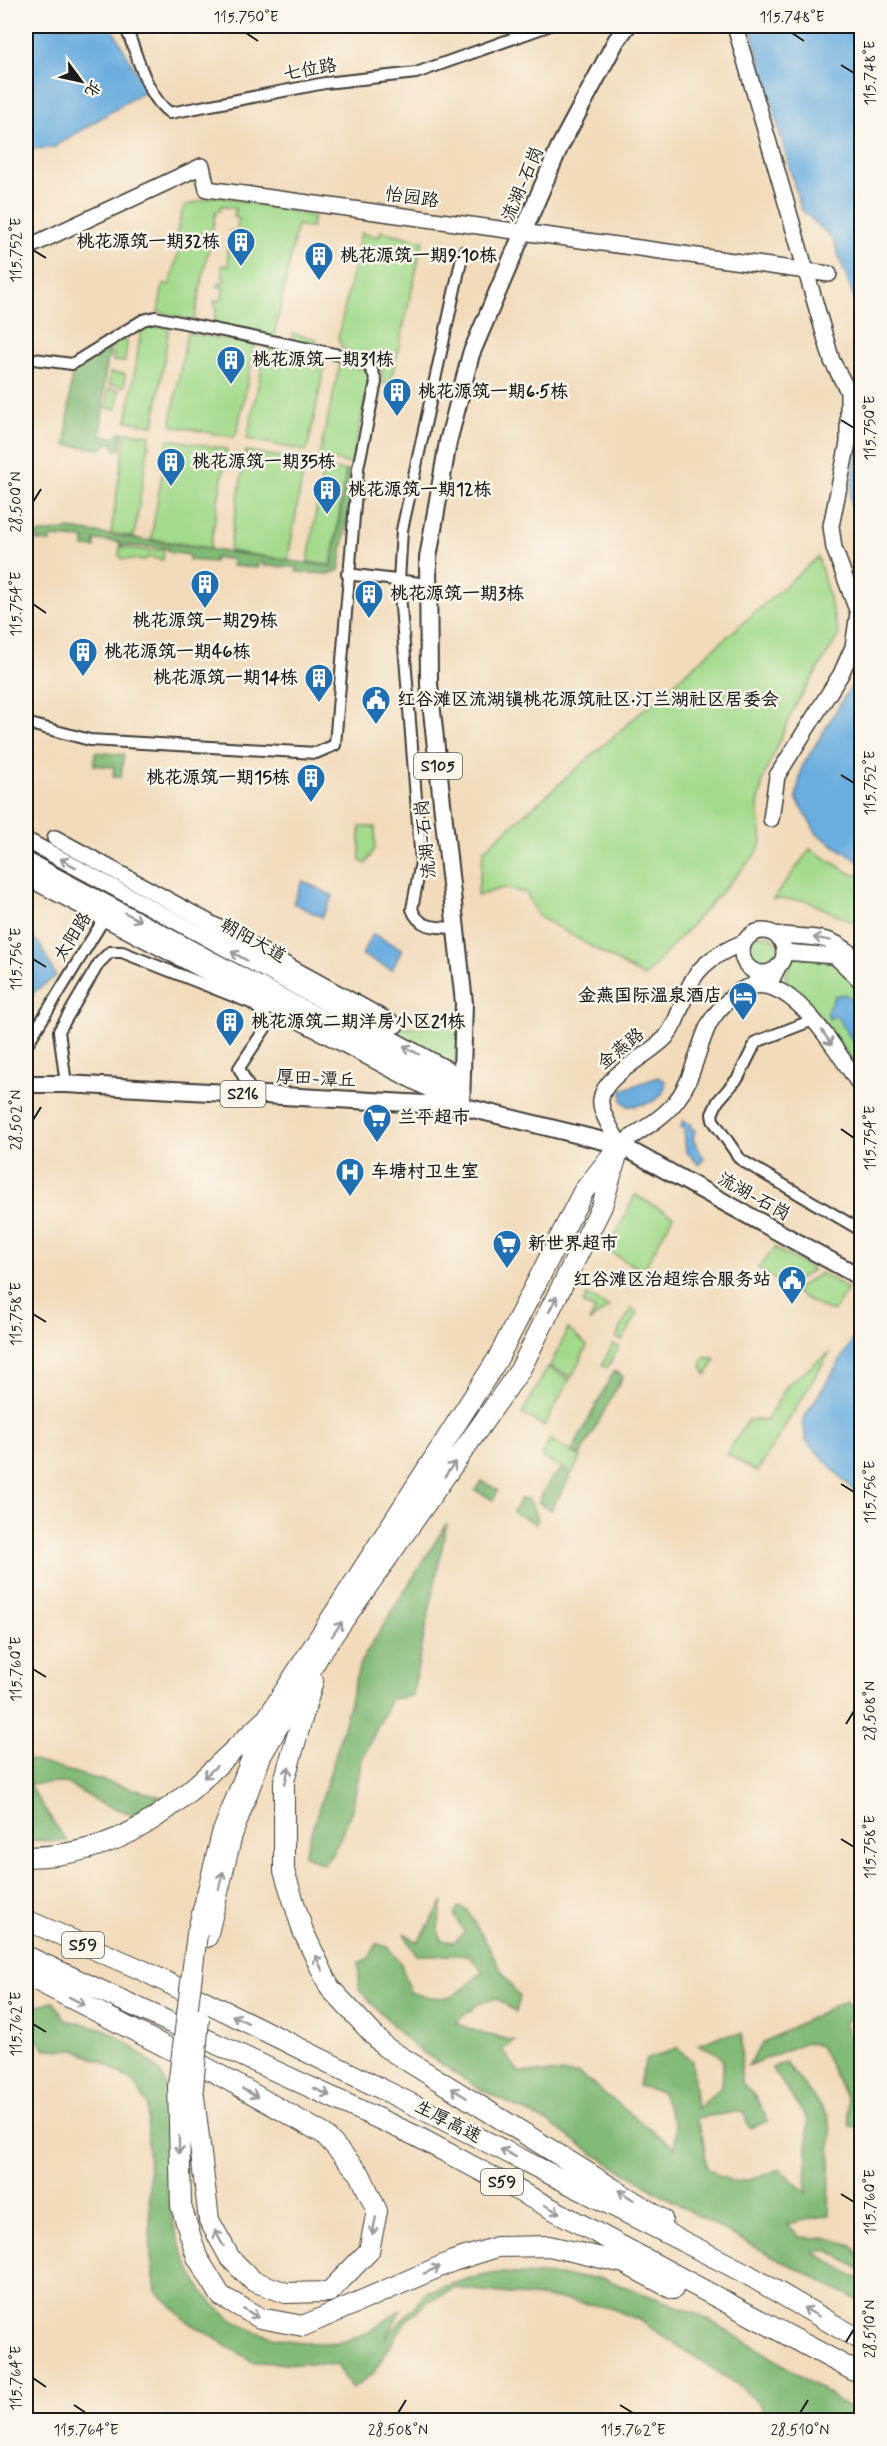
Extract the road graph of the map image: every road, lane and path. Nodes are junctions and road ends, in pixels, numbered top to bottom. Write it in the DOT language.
graph roads {
  1 [pos="125,26"];
  2 [pos="548,26"];
  3 [pos="627,26"];
  4 [pos="735,26"];
  5 [pos="523,232"];
  6 [pos="26,248"];
  7 [pos="463,252"];
  8 [pos="806,271"];
  9 [pos="829,274"];
  10 [pos="26,358"];
  11 [pos="347,574"];
  12 [pos="399,581"];
  13 [pos="428,584"];
  14 [pos="26,723"];
  15 [pos="771,819"];
  16 [pos="55,838"];
  17 [pos="26,840"];
  18 [pos="26,860"];
  19 [pos="26,877"];
  20 [pos="108,912"];
  21 [pos="455,928"];
  22 [pos="774,934"];
  23 [pos="743,947"];
  24 [pos="780,963"];
  25 [pos="861,964"];
  26 [pos="198,967"];
  27 [pos="861,982"];
  28 [pos="794,999"];
  29 [pos="813,1020"];
  30 [pos="396,1025"];
  31 [pos="26,1046"];
  32 [pos="859,1077"];
  33 [pos="26,1084"];
  34 [pos="66,1084"];
  35 [pos="462,1092"];
  36 [pos="253,1095"];
  37 [pos="620,1145"];
  38 [pos="861,1225"];
  39 [pos="861,1278"];
  40 [pos="321,1652"];
  41 [pos="268,1717"];
  42 [pos="26,1857"];
  43 [pos="26,1920"];
  44 [pos="202,1936"];
  45 [pos="26,1956"];
  46 [pos="26,1974"];
  47 [pos="185,2087"];
  48 [pos="745,2273"];
  49 [pos="861,2341"];
  50 [pos="861,2375"];
  51 [pos="861,2385"];
  1 -- 2 [label="street, 七位路"];
  3 -- 5 [label="main road, 流湖-石岗 / S105"];
  4 -- 8 [label="street"];
  5 -- 6 [label="street, 怡园路"];
  5 -- 8 [label="street, 怡园路"];
  5 -- 13 [label="main road, 流湖-石岗 / S105"];
  7 -- 12 [label="street"];
  8 -- 9 [label="street, 怡园路"];
  8 -- 15 [label="street"];
  10 -- 11 [label="street"];
  11 -- 12 [label="street"];
  11 -- 14 [label="street"];
  12 -- 13 [label="street"];
  12 -- 21 [label="street"];
  13 -- 21 [label="main road, 流湖-石岗 / S105"];
  16 -- 30 [label="street"];
  35 -- 17 [label="street, 朝阳大道, one-way"];
  18 -- 20 [label="street, 朝阳大道"];
  19 -- 20 [label="street"];
  20 -- 26 [label="street, 朝阳大道, one-way"];
  20 -- 31 [label="street, 太阳路"];
  21 -- 35 [label="main road, 流湖-石岗 / S105"];
  22 -- 23 [label="street, 金燕路"];
  22 -- 24 [label="street"];
  25 -- 22 [label="street, 金燕路, one-way"];
  23 -- 24 [label="street"];
  23 -- 37 [label="street, 金燕路"];
  24 -- 27 [label="street"];
  24 -- 28 [label="street"];
  24 -- 37 [label="street"];
  26 -- 34 [label="street"];
  26 -- 35 [label="street, 朝阳大道"];
  26 -- 36 [label="street"];
  28 -- 29 [label="street"];
  28 -- 37 [label="street"];
  29 -- 32 [label="street, one-way"];
  29 -- 38 [label="street"];
  33 -- 34 [label="main road, 厚田-潭丘 / S216"];
  34 -- 36 [label="main road, 厚田-潭丘 / S216"];
  35 -- 36 [label="main road, 厚田-潭丘 / S216"];
  35 -- 37 [label="main road, 流湖-石岗"];
  37 -- 39 [label="main road, 流湖-石岗"];
  40 -- 37 [label="highway, one-way"];
  37 -- 41 [label="highway"];
  44 -- 40 [label="highway, one-way"];
  48 -- 40 [label="highway, one-way"];
  41 -- 42 [label="highway, one-way"];
  41 -- 44 [label="highway"];
  48 -- 43 [label="highway, 生厚高速 / S59, one-way"];
  44 -- 47 [label="highway, bridge"];
  45 -- 50 [label="highway, 生厚高速 / S59, one-way"];
  46 -- 47 [label="highway, one-way"];
  47 -- 51 [label="highway, one-way"];
  49 -- 48 [label="highway, 生厚高速 / S59, one-way"];
}
